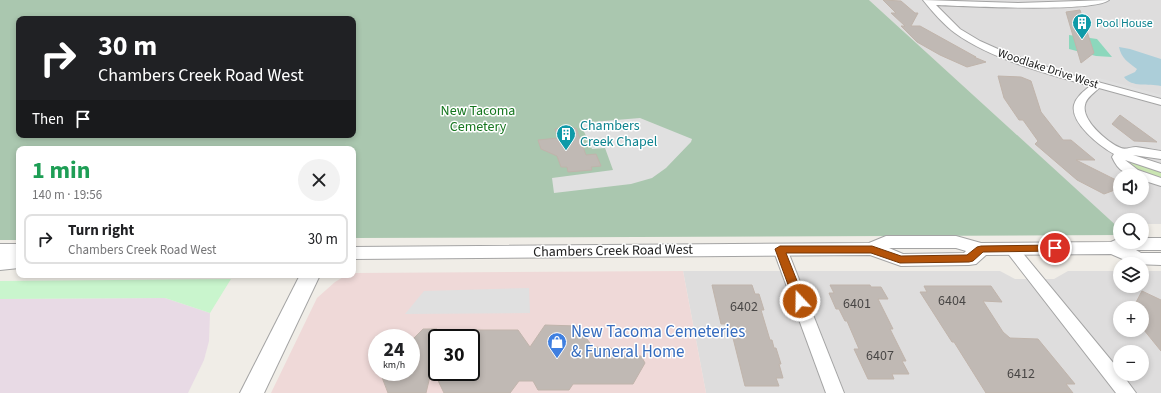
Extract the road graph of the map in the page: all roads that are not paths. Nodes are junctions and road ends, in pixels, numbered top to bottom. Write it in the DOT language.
graph roads {
  1 [pos="1105,0"];
  2 [pos="928,1"];
  3 [pos="1042,2"];
  4 [pos="1097,85"];
  5 [pos="1161,102"];
  6 [pos="1121,153"];
  7 [pos="1161,155"];
  8 [pos="1161,168"];
  9 [pos="1129,169"];
  10 [pos="1149,178"];
  11 [pos="1161,182"];
  12 [pos="1149,244"];
  13 [pos="1161,244"];
  14 [pos="1011,248"];
  15 [pos="1113,248"];
  16 [pos="780,249"];
  17 [pos="1116,249"];
  18 [pos="0,250"];
  19 [pos="16,250"];
  20 [pos="356,253"];
  21 [pos="1161,259"];
  22 [pos="16,262"];
  23 [pos="0,263"];
  24 [pos="309,278"];
  25 [pos="252,393"];
  26 [pos="835,393"];
  27 [pos="1127,393"];
  1 -- 3 [label="street"];
  2 -- 3 [label="street"];
  2 -- 4 [label="street, Woodlake Drive West"];
  4 -- 5 [label="street, Woodlake Drive West"];
  4 -- 6 [label="street"];
  6 -- 7 [label="street"];
  6 -- 8 [label="street"];
  6 -- 9 [label="street"];
  10 -- 11 [label="street"];
  12 -- 13 [label="street, Chambers Creek Road West"];
  14 -- 15 [label="street, Chambers Creek Road West"];
  14 -- 16 [label="street, Chambers Creek Road West"];
  14 -- 27 [label="street"];
  16 -- 20 [label="street, Chambers Creek Road West"];
  16 -- 26 [label="street"];
  17 -- 21 [label="street, Chambers Creek Road West"];
  18 -- 19 [label="street"];
  22 -- 23 [label="street"];
  24 -- 25 [label="street"];
}
